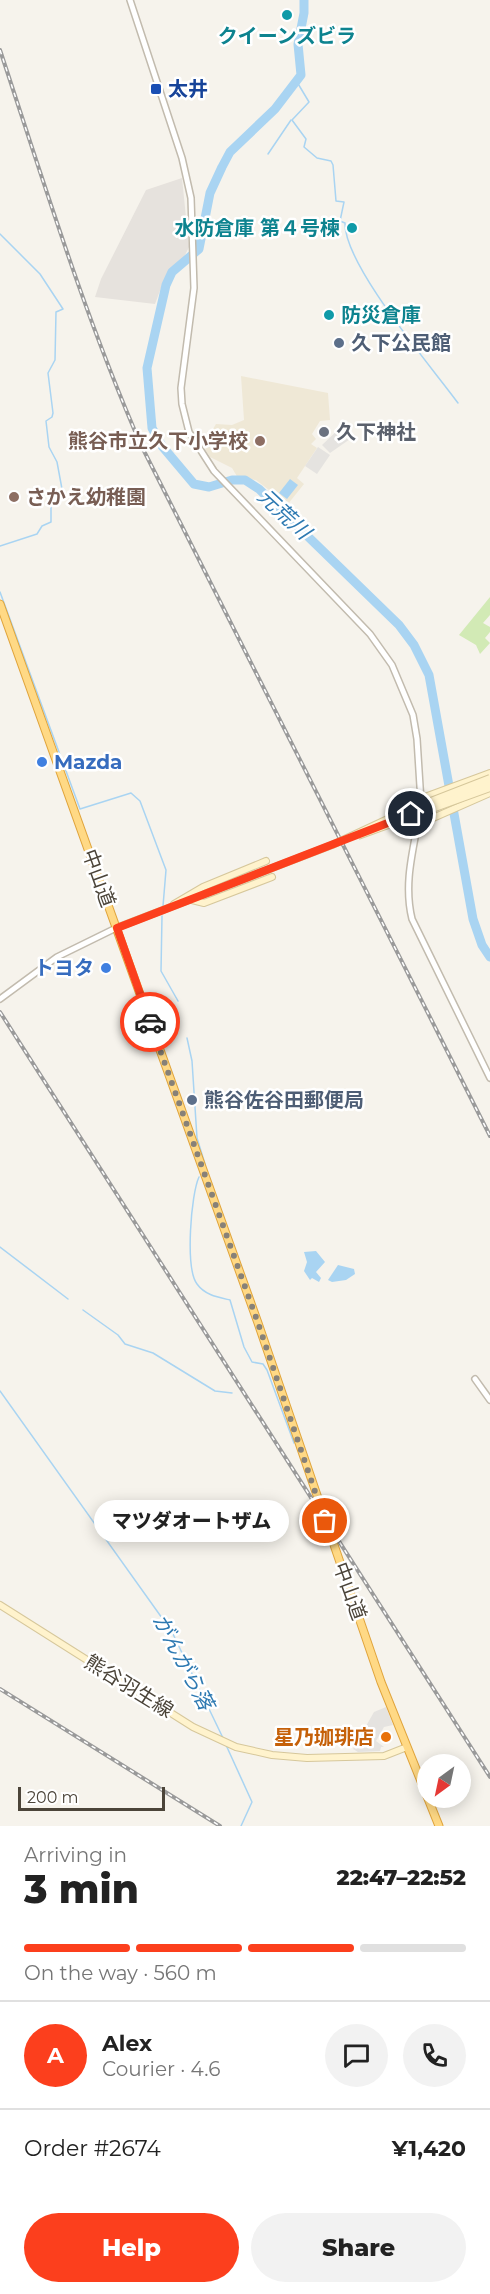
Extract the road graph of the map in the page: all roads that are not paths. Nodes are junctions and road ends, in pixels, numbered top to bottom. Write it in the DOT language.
graph roads {
  1 [pos="130,0"];
  2 [pos="0,604"];
  3 [pos="490,773"];
  4 [pos="490,778"];
  5 [pos="490,783"];
  6 [pos="490,788"];
  7 [pos="490,793"];
  8 [pos="422,798"];
  9 [pos="417,825"];
  10 [pos="332,845"];
  11 [pos="266,861"];
  12 [pos="272,877"];
  13 [pos="192,900"];
  14 [pos="160,912"];
  15 [pos="117,928"];
  16 [pos="0,999"];
  17 [pos="490,1078"];
  18 [pos="475,1378"];
  19 [pos="490,1400"];
  20 [pos="0,1605"];
  21 [pos="407,1747"];
  22 [pos="439,1826"];
  1 -- 8 [label="street"];
  2 -- 15 [label="highway, 中山道"];
  3 -- 8 [label="main road"];
  4 -- 10 [label="main road, bridge"];
  5 -- 10 [label="main road, bridge"];
  6 -- 10 [label="main road, bridge"];
  7 -- 9 [label="main road"];
  8 -- 9 [label="street"];
  9 -- 17 [label="street"];
  10 -- 13 [label="main road"];
  11 -- 14 [label="main road"];
  12 -- 13 [label="main road"];
  13 -- 14 [label="main road"];
  14 -- 15 [label="main road"];
  15 -- 16 [label="street"];
  15 -- 21 [label="highway, 中山道"];
  18 -- 19 [label="street"];
  20 -- 21 [label="main road, 熊谷羽生線"];
  21 -- 22 [label="highway, 中山道"];
}
